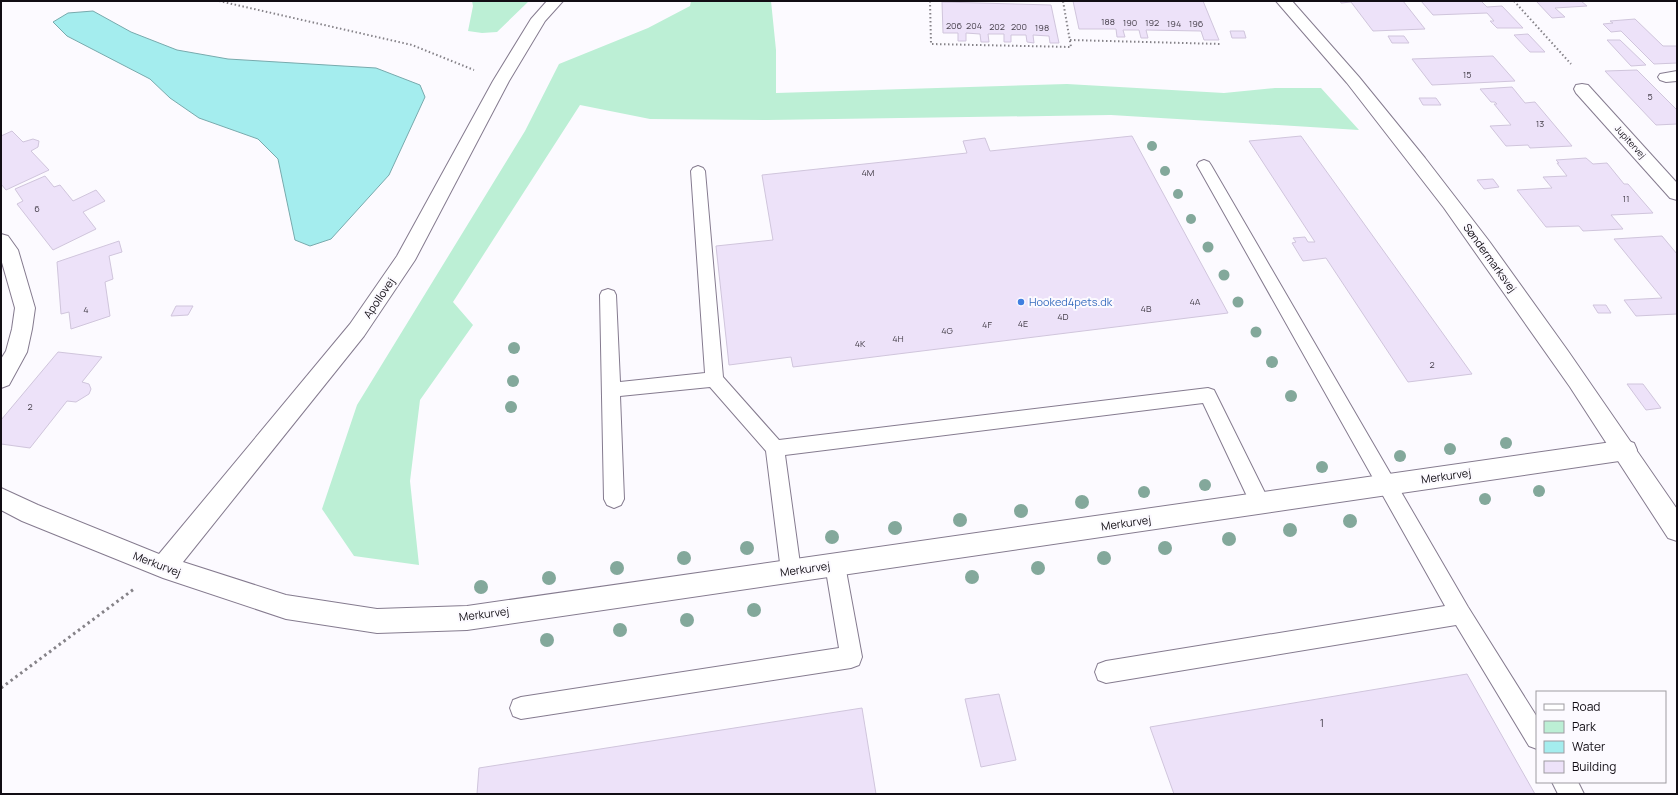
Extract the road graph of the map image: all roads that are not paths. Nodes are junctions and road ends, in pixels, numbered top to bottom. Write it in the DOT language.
graph roads {
  1 [pos="555,1"];
  2 [pos="1284,1"];
  3 [pos="1582,89"];
  4 [pos="1204,165"];
  5 [pos="698,171"];
  6 [pos="1677,194"];
  7 [pos="1,241"];
  8 [pos="608,295"];
  9 [pos="1,379"];
  10 [pos="714,379"];
  11 [pos="611,390"];
  12 [pos="775,448"];
  13 [pos="1626,450"];
  14 [pos="1387,484"];
  15 [pos="1,498"];
  16 [pos="614,499"];
  17 [pos="1260,503"];
  18 [pos="1677,530"];
  19 [pos="835,565"];
  20 [pos="163,567"];
  21 [pos="791,571"];
  22 [pos="1461,614"];
  23 [pos="1106,672"];
  24 [pos="521,708"];
  25 [pos="1536,736"];
  26 [pos="1565,783"];
  27 [pos="1572,794"];
  1 -- 20 [label="street, Apollovej"];
  2 -- 13 [label="street, Søndermarksvej"];
  3 -- 6 [label="street, Jupitervej"];
  4 -- 14 [label="lane"];
  5 -- 10 [label="lane"];
  7 -- 9 [label="street"];
  8 -- 11 [label="lane"];
  10 -- 11 [label="lane"];
  10 -- 12 [label="lane"];
  11 -- 16 [label="lane"];
  12 -- 17 [label="lane"];
  12 -- 21 [label="lane"];
  13 -- 14 [label="street, Merkurvej"];
  13 -- 18 [label="street, Søndermarksvej"];
  14 -- 17 [label="street, Merkurvej"];
  14 -- 22 [label="lane"];
  15 -- 20 [label="street, Merkurvej"];
  17 -- 19 [label="street, Merkurvej"];
  19 -- 21 [label="street, Merkurvej"];
  19 -- 24 [label="lane"];
  20 -- 21 [label="street, Merkurvej"];
  22 -- 23 [label="lane"];
  22 -- 25 [label="lane"];
  26 -- 27 [label="lane"];
}
